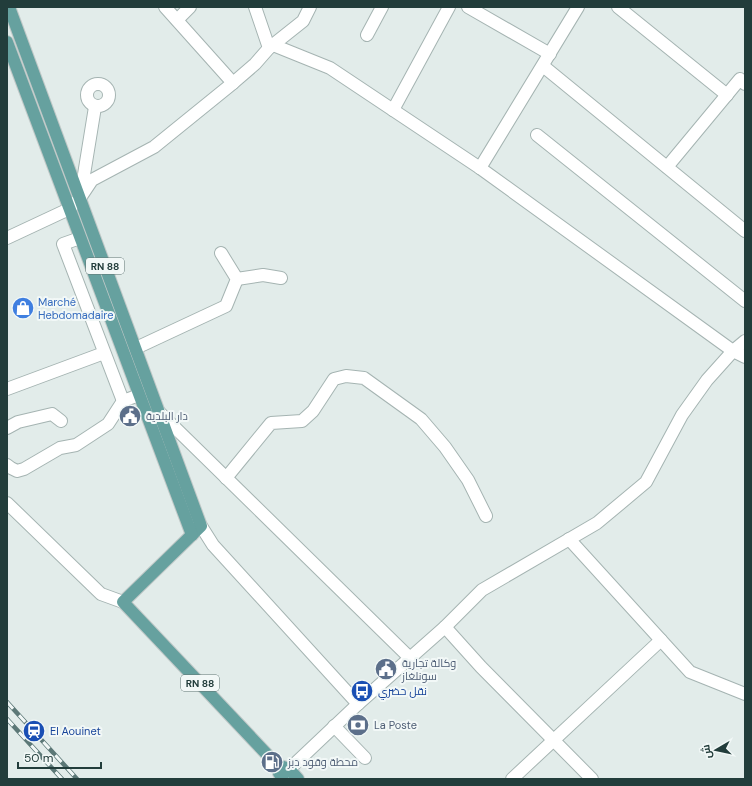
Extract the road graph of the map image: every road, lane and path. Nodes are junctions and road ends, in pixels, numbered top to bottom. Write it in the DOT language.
graph roads {
  1 [pos="165,7"];
  2 [pos="190,7"];
  3 [pos="255,7"];
  4 [pos="310,7"];
  5 [pos="382,7"];
  6 [pos="449,7"];
  7 [pos="468,7"];
  8 [pos="578,7"];
  9 [pos="618,7"];
  10 [pos="8,8"];
  11 [pos="177,20"];
  12 [pos="367,35"];
  13 [pos="7,42"];
  14 [pos="271,46"];
  15 [pos="550,54"];
  16 [pos="543,66"];
  17 [pos="37,83"];
  18 [pos="233,83"];
  19 [pos="745,84"];
  20 [pos="24,88"];
  21 [pos="727,95"];
  22 [pos="95,107"];
  23 [pos="393,110"];
  24 [pos="537,135"];
  25 [pos="667,167"];
  26 [pos="480,168"];
  27 [pos="80,198"];
  28 [pos="69,209"];
  29 [pos="745,231"];
  30 [pos="7,238"];
  31 [pos="80,238"];
  32 [pos="222,253"];
  33 [pos="281,278"];
  34 [pos="237,279"];
  35 [pos="745,301"];
  36 [pos="745,341"];
  37 [pos="136,348"];
  38 [pos="733,351"];
  39 [pos="104,353"];
  40 [pos="745,358"];
  41 [pos="7,388"];
  42 [pos="139,395"];
  43 [pos="123,401"];
  44 [pos="159,412"];
  45 [pos="61,421"];
  46 [pos="7,428"];
  47 [pos="7,465"];
  48 [pos="226,478"];
  49 [pos="7,503"];
  50 [pos="486,516"];
  51 [pos="201,526"];
  52 [pos="192,535"];
  53 [pos="569,539"];
  54 [pos="123,602"];
  55 [pos="445,628"];
  56 [pos="661,640"];
  57 [pos="410,658"];
  58 [pos="745,694"];
  59 [pos="358,704"];
  60 [pos="334,726"];
  61 [pos="553,741"];
  62 [pos="365,758"];
  63 [pos="281,774"];
  64 [pos="298,779"];
  65 [pos="512,779"];
  66 [pos="592,779"];
  1 -- 11 [label="street"];
  2 -- 11 [label="street"];
  3 -- 14 [label="street"];
  4 -- 14 [label="street"];
  5 -- 12 [label="street"];
  6 -- 23 [label="street"];
  7 -- 15 [label="street"];
  8 -- 15 [label="street"];
  9 -- 21 [label="street"];
  10 -- 17 [label="main road, RN 88"];
  11 -- 18 [label="street"];
  13 -- 20 [label="main road, RN 88"];
  14 -- 18 [label="street"];
  14 -- 23 [label="street"];
  15 -- 16 [label="street"];
  16 -- 25 [label="street"];
  16 -- 26 [label="street"];
  17 -- 20 [label="street"];
  17 -- 27 [label="main road, RN 88"];
  18 -- 27 [label="street"];
  19 -- 21 [label="street"];
  20 -- 28 [label="main road, RN 88"];
  21 -- 25 [label="street"];
  22 -- 27 [label="street"];
  23 -- 26 [label="street"];
  24 -- 35 [label="street"];
  25 -- 29 [label="street"];
  26 -- 38 [label="street"];
  27 -- 28 [label="street"];
  27 -- 37 [label="main road, RN 88"];
  28 -- 30 [label="street"];
  28 -- 31 [label="main road, RN 88"];
  31 -- 39 [label="street"];
  31 -- 42 [label="main road, RN 88"];
  32 -- 34 [label="street"];
  33 -- 34 [label="street"];
  34 -- 37 [label="street"];
  36 -- 38 [label="street"];
  37 -- 44 [label="main road, RN 88"];
  38 -- 40 [label="street"];
  38 -- 53 [label="street"];
  39 -- 41 [label="street"];
  39 -- 43 [label="street"];
  42 -- 43 [label="street"];
  42 -- 52 [label="main road, RN 88"];
  43 -- 47 [label="street"];
  44 -- 48 [label="street"];
  44 -- 51 [label="main road, RN 88"];
  45 -- 46 [label="street"];
  48 -- 50 [label="street"];
  48 -- 57 [label="street"];
  49 -- 54 [label="street"];
  51 -- 52 [label="main road"];
  51 -- 59 [label="street"];
  52 -- 54 [label="main road"];
  53 -- 55 [label="street"];
  53 -- 56 [label="street"];
  54 -- 63 [label="main road, RN 88"];
  55 -- 57 [label="street"];
  55 -- 61 [label="street"];
  56 -- 58 [label="street"];
  56 -- 61 [label="street"];
  57 -- 59 [label="street"];
  59 -- 60 [label="street"];
  60 -- 62 [label="street"];
  60 -- 63 [label="street"];
  61 -- 65 [label="street"];
  61 -- 66 [label="street"];
  63 -- 64 [label="main road, RN 88"];
}
